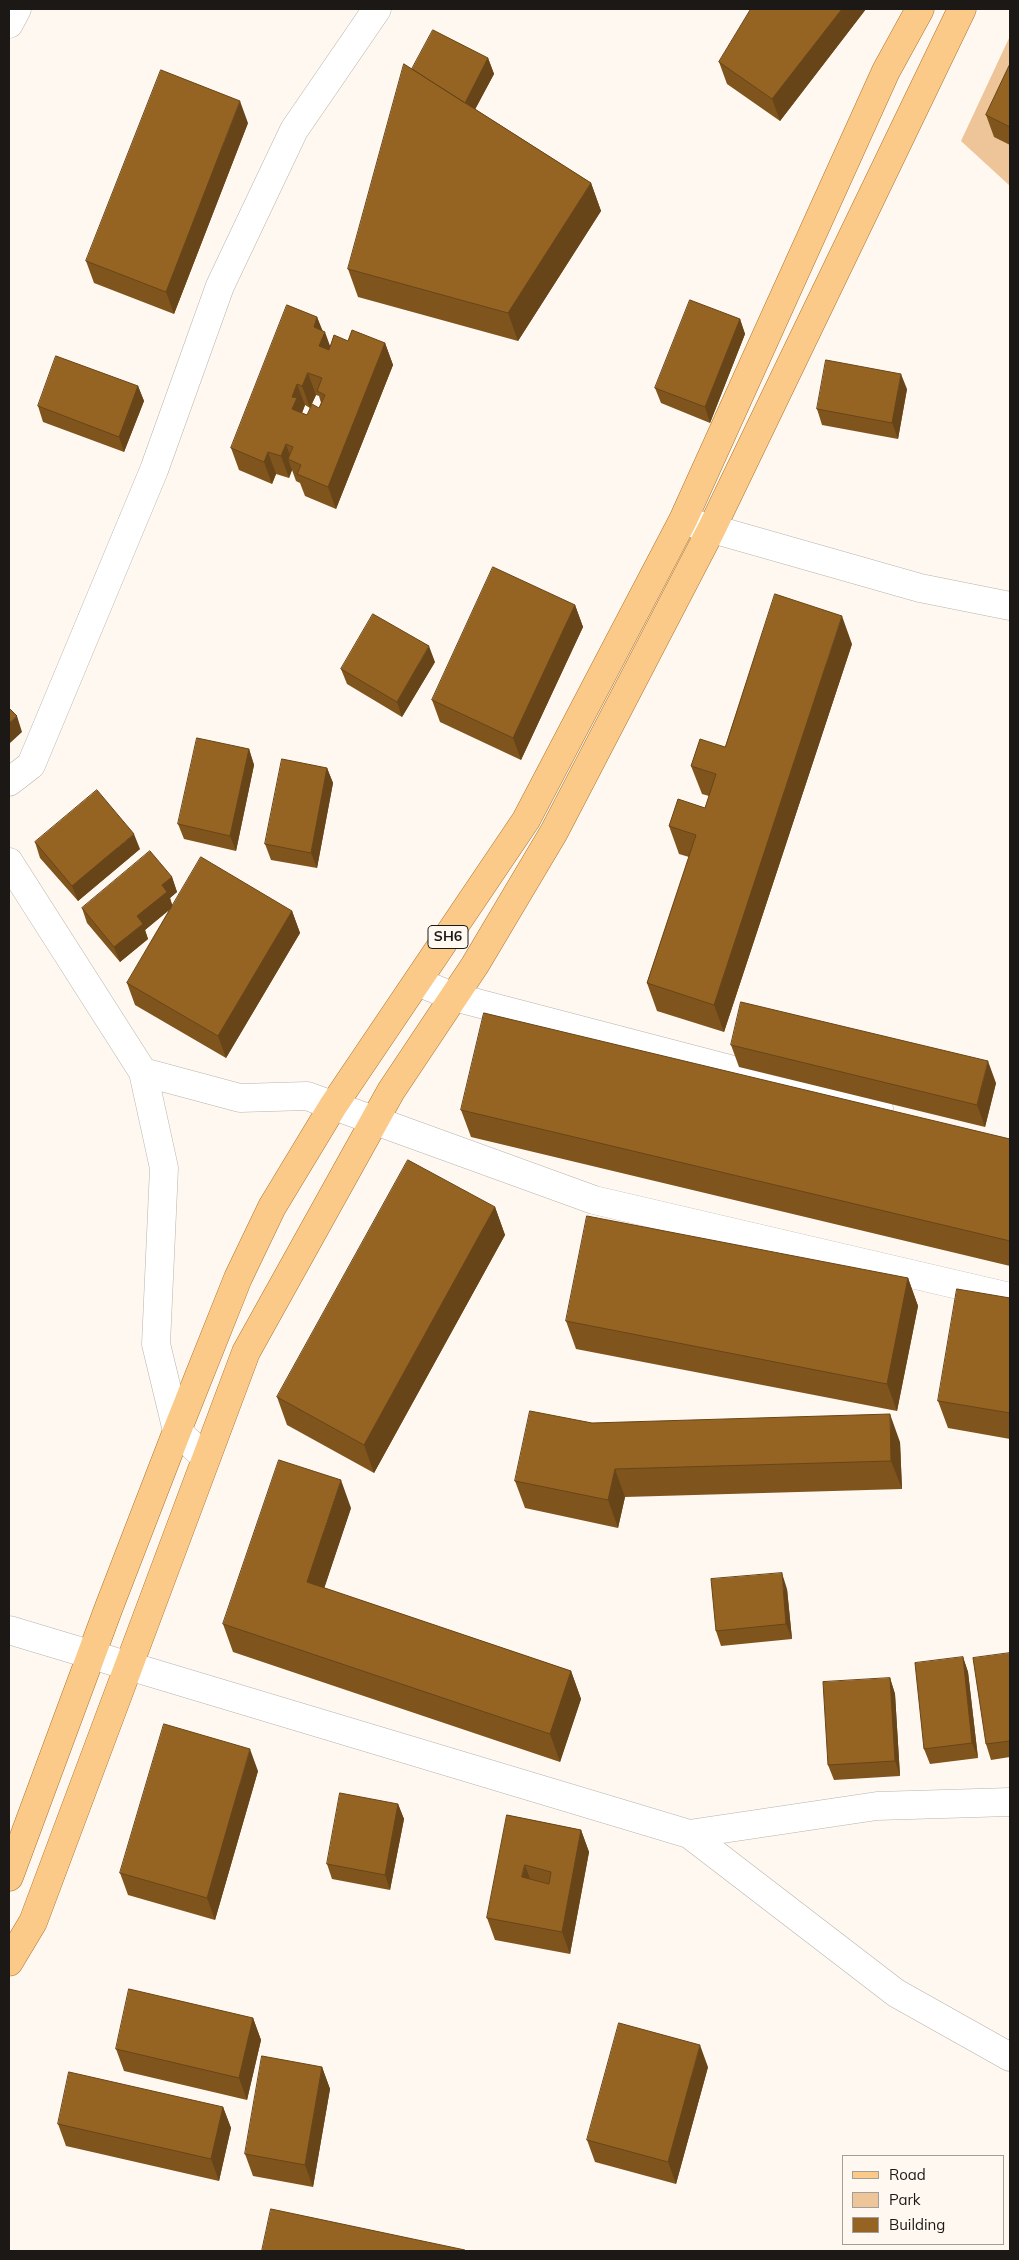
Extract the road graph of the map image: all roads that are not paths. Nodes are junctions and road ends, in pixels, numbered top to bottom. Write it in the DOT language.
graph roads {
  1 [pos="17,9"];
  2 [pos="377,9"];
  3 [pos="920,9"];
  4 [pos="962,9"];
  5 [pos="9,24"];
  6 [pos="683,520"];
  7 [pos="711,530"];
  8 [pos="1010,606"];
  9 [pos="9,782"];
  10 [pos="9,862"];
  11 [pos="418,982"];
  12 [pos="454,997"];
  13 [pos="143,1072"];
  14 [pos="333,1106"];
  15 [pos="905,1115"];
  16 [pos="374,1120"];
  17 [pos="1010,1297"];
  18 [pos="177,1431"];
  19 [pos="206,1458"];
  20 [pos="9,1630"];
  21 [pos="91,1655"];
  22 [pos="128,1666"];
  23 [pos="1010,1802"];
  24 [pos="689,1834"];
  25 [pos="9,1877"];
  26 [pos="9,1962"];
  27 [pos="1010,2057"];
  1 -- 5 [label="street"];
  2 -- 9 [label="street"];
  3 -- 6 [label="main road, SH6"];
  4 -- 7 [label="main road"];
  6 -- 7 [label="street"];
  6 -- 11 [label="main road, SH6"];
  7 -- 8 [label="street"];
  7 -- 12 [label="main road"];
  10 -- 13 [label="street"];
  11 -- 12 [label="street"];
  11 -- 14 [label="main road, SH6"];
  12 -- 15 [label="street"];
  12 -- 16 [label="main road"];
  13 -- 14 [label="street"];
  13 -- 18 [label="street"];
  14 -- 16 [label="street"];
  14 -- 18 [label="main road, SH6"];
  16 -- 17 [label="street"];
  16 -- 19 [label="main road"];
  18 -- 19 [label="street"];
  18 -- 21 [label="main road, SH6"];
  19 -- 22 [label="main road"];
  20 -- 21 [label="street"];
  21 -- 22 [label="street"];
  21 -- 25 [label="main road, SH6"];
  22 -- 24 [label="street"];
  22 -- 26 [label="main road"];
  23 -- 24 [label="street"];
  24 -- 27 [label="street"];
}
